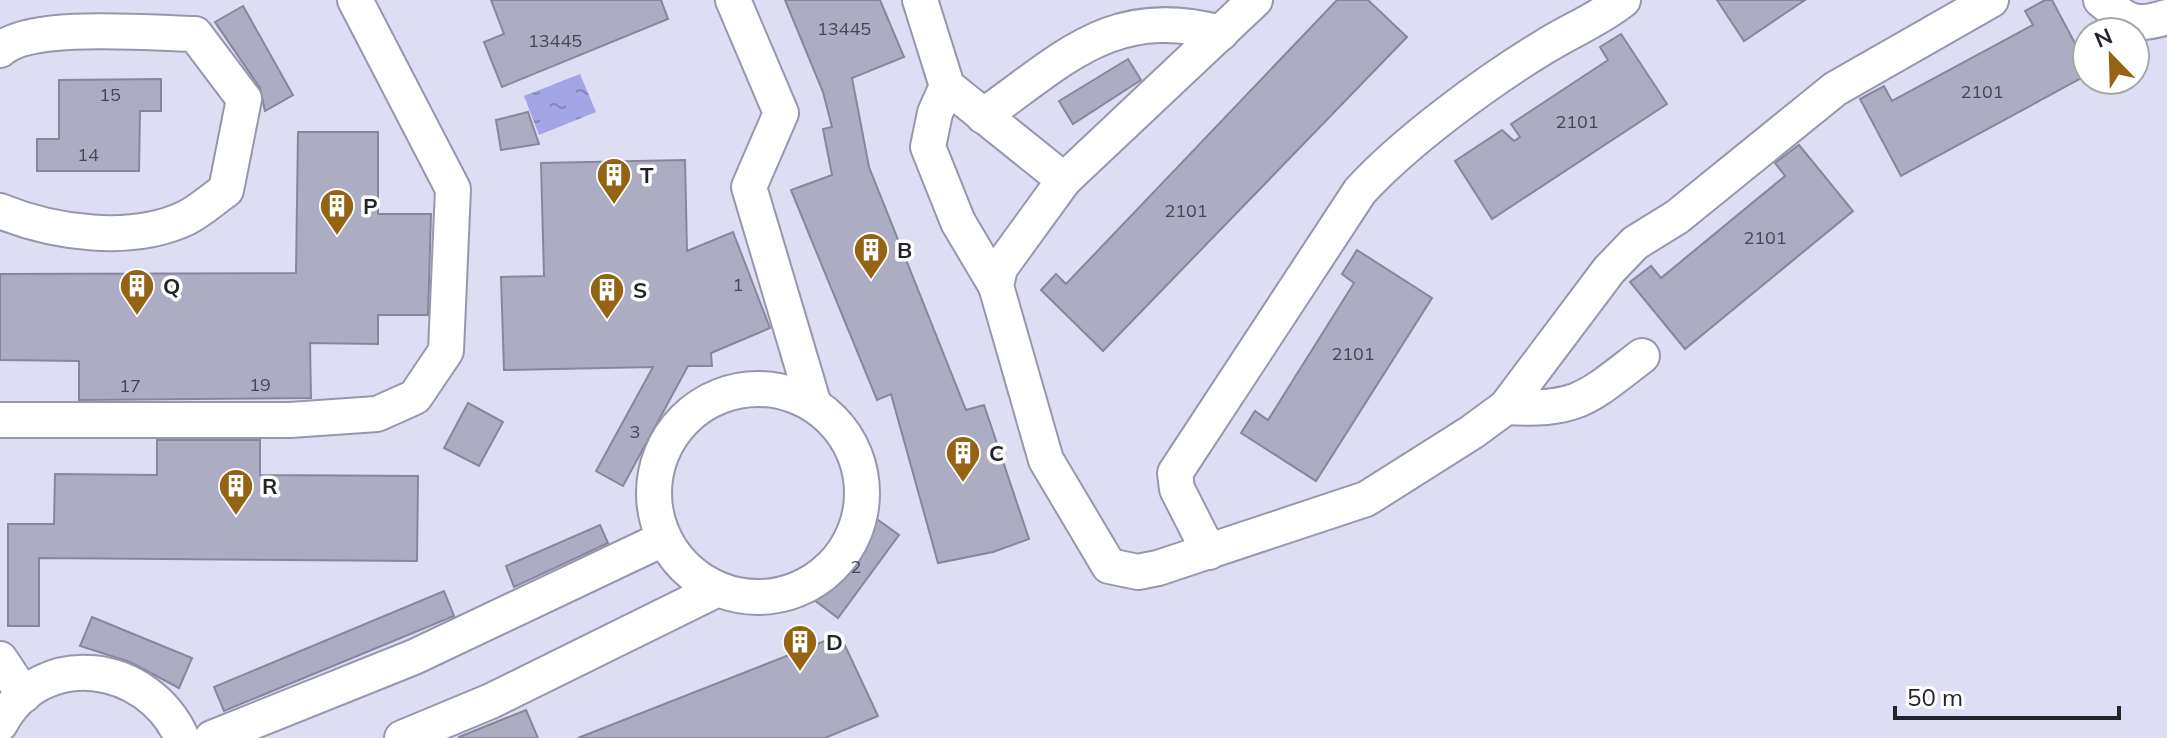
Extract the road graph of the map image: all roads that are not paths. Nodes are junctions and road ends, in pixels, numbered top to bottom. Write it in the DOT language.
graph roads {
  1 [pos="355,0"];
  2 [pos="733,0"];
  3 [pos="920,0"];
  4 [pos="1255,0"];
  5 [pos="1623,0"];
  6 [pos="1991,0"];
  7 [pos="2101,0"];
  8 [pos="2167,17"];
  9 [pos="1221,33"];
  10 [pos="0,50"];
  11 [pos="947,86"];
  12 [pos="983,116"];
  13 [pos="1064,180"];
  14 [pos="0,211"];
  15 [pos="996,286"];
  16 [pos="1642,356"];
  17 [pos="814,405"];
  18 [pos="1506,407"];
  19 [pos="0,420"];
  20 [pos="663,539"];
  21 [pos="1209,552"];
  22 [pos="716,590"];
  23 [pos="0,659"];
  24 [pos="24,695"];
  25 [pos="0,724"];
  26 [pos="182,738"];
  27 [pos="212,738"];
  28 [pos="402,738"];
  1 -- 19 [label="lane"];
  2 -- 17 [label="lane"];
  3 -- 11 [label="lane"];
  4 -- 9 [label="lane"];
  5 -- 21 [label="lane"];
  6 -- 18 [label="lane"];
  7 -- 8 [label="lane"];
  9 -- 12 [label="lane"];
  9 -- 13 [label="lane"];
  10 -- 14 [label="lane"];
  11 -- 12 [label="lane"];
  11 -- 15 [label="lane"];
  12 -- 13 [label="lane"];
  13 -- 15 [label="lane"];
  15 -- 21 [label="lane"];
  16 -- 18 [label="lane"];
  17 -- 20 [label="lane"];
  17 -- 22 [label="lane"];
  18 -- 21 [label="lane"];
  20 -- 22 [label="lane"];
  20 -- 27 [label="lane"];
  22 -- 28 [label="lane"];
  23 -- 24 [label="lane"];
  24 -- 25 [label="lane"];
  24 -- 26 [label="lane"];
}
